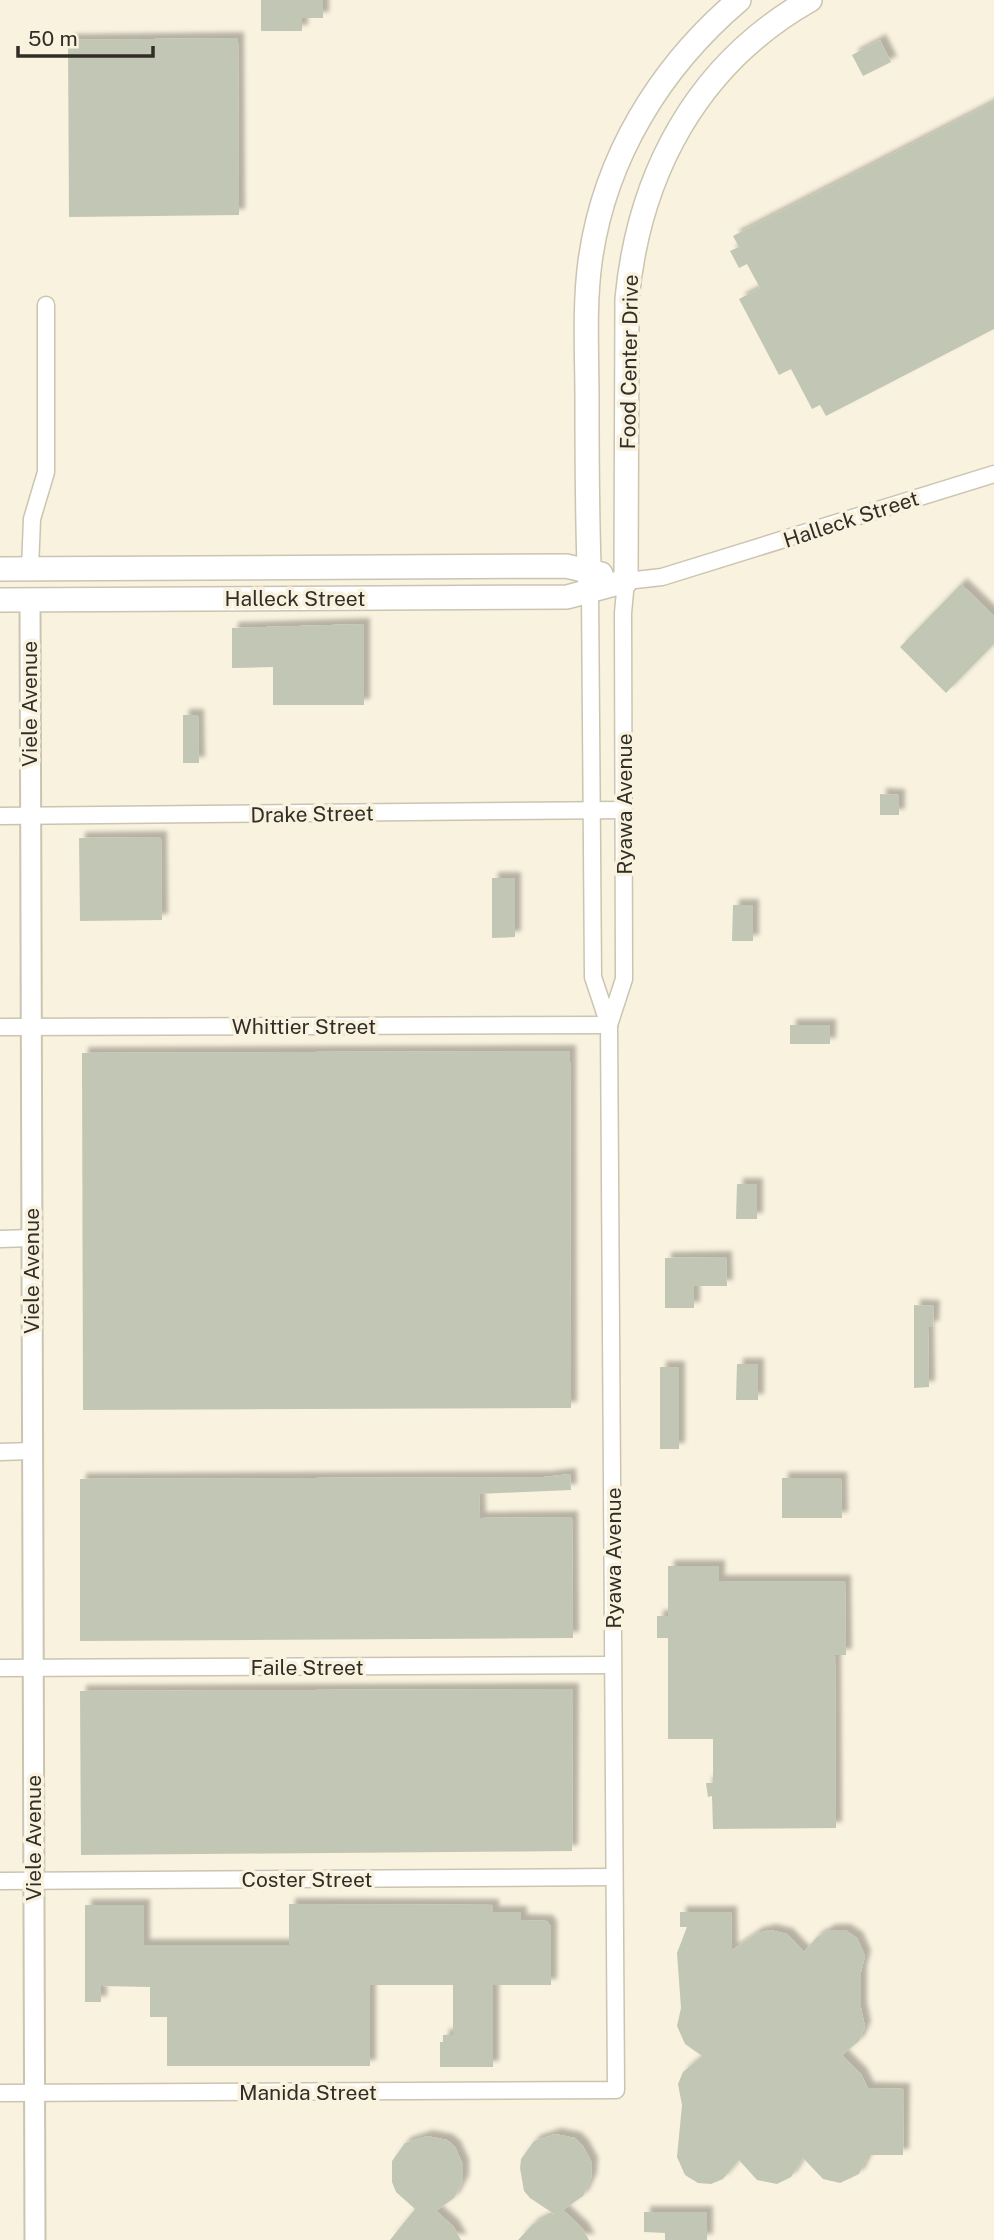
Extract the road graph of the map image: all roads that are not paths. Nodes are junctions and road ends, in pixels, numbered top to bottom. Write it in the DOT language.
graph roads {
  1 [pos="739,0"];
  2 [pos="810,0"];
  3 [pos="46,305"];
  4 [pos="994,474"];
  5 [pos="0,569"];
  6 [pos="30,569"];
  7 [pos="589,581"];
  8 [pos="626,581"];
  9 [pos="0,600"];
  10 [pos="30,600"];
  11 [pos="624,810"];
  12 [pos="593,811"];
  13 [pos="0,816"];
  14 [pos="29,816"];
  15 [pos="609,1026"];
  16 [pos="0,1027"];
  17 [pos="30,1027"];
  18 [pos="31,1238"];
  19 [pos="0,1239"];
  20 [pos="32,1451"];
  21 [pos="0,1452"];
  22 [pos="613,1665"];
  23 [pos="0,1668"];
  24 [pos="33,1668"];
  25 [pos="614,1878"];
  26 [pos="0,1881"];
  27 [pos="33,1881"];
  28 [pos="616,2090"];
  29 [pos="0,2094"];
  30 [pos="35,2094"];
  31 [pos="35,2240"];
  1 -- 7 [label="main road, Food Center Drive"];
  2 -- 8 [label="main road, Food Center Drive"];
  3 -- 6 [label="street, Viele Avenue"];
  4 -- 8 [label="street, Halleck Street"];
  5 -- 6 [label="main road, Halleck Street"];
  6 -- 7 [label="main road, Halleck Street"];
  6 -- 10 [label="main road, Viele Avenue"];
  7 -- 8 [label="main road"];
  7 -- 10 [label="main road, Halleck Street"];
  7 -- 12 [label="street, Ryawa Avenue"];
  8 -- 11 [label="street, Ryawa Avenue"];
  9 -- 10 [label="main road, Halleck Street"];
  10 -- 14 [label="street, Viele Avenue"];
  11 -- 12 [label="street, Drake Street"];
  11 -- 15 [label="street, Ryawa Avenue"];
  12 -- 14 [label="street, Drake Street"];
  12 -- 15 [label="street, Ryawa Avenue"];
  13 -- 14 [label="street, Drake Street"];
  14 -- 17 [label="street, Viele Avenue"];
  15 -- 17 [label="street, Whittier Street"];
  15 -- 22 [label="street, Ryawa Avenue"];
  16 -- 17 [label="street, Whittier Street"];
  17 -- 18 [label="street, Viele Avenue"];
  18 -- 19 [label="street"];
  18 -- 20 [label="street, Viele Avenue"];
  20 -- 21 [label="street"];
  20 -- 24 [label="street, Viele Avenue"];
  22 -- 24 [label="street, Faile Street"];
  22 -- 25 [label="street, Ryawa Avenue"];
  23 -- 24 [label="street, Faile Street"];
  24 -- 27 [label="street, Viele Avenue"];
  25 -- 27 [label="street, Coster Street"];
  25 -- 28 [label="street, Ryawa Avenue"];
  26 -- 27 [label="street, Coster Street"];
  27 -- 30 [label="street, Viele Avenue"];
  28 -- 30 [label="street, Manida Street"];
  29 -- 30 [label="street, Manida Street"];
  30 -- 31 [label="street, Viele Avenue"];
}
